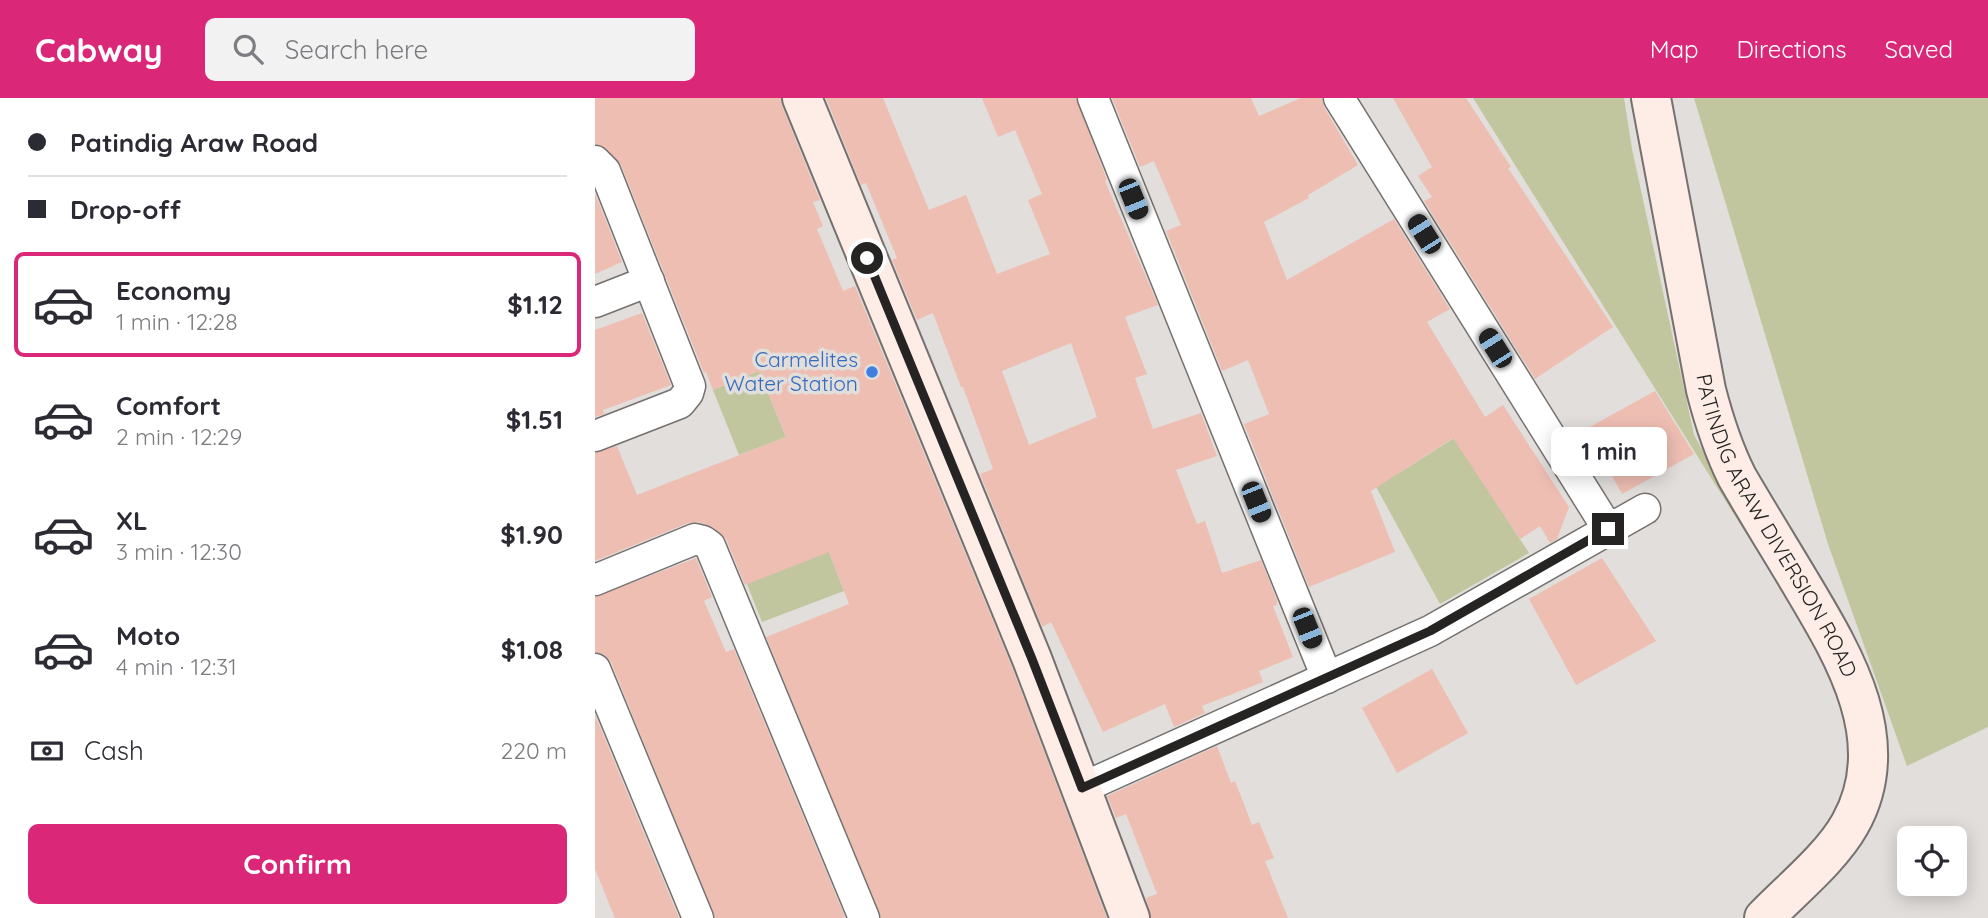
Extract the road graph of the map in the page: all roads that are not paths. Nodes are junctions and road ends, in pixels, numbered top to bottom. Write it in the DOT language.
graph roads {
  1 [pos="802,98"];
  2 [pos="1093,98"];
  3 [pos="1339,98"];
  4 [pos="1651,98"];
  5 [pos="595,161"];
  6 [pos="649,281"];
  7 [pos="595,302"];
  8 [pos="595,436"];
  9 [pos="1645,509"];
  10 [pos="1608,529"];
  11 [pos="595,580"];
  12 [pos="595,669"];
  13 [pos="1327,678"];
  14 [pos="1082,788"];
  15 [pos="698,918"];
  16 [pos="863,918"];
  17 [pos="1130,918"];
  18 [pos="1764,918"];
  1 -- 14 [label="street"];
  2 -- 13 [label="street"];
  3 -- 10 [label="street"];
  4 -- 18 [label="street, PATINDIG ARAW DIVERSION ROAD"];
  5 -- 6 [label="street"];
  6 -- 7 [label="street"];
  6 -- 8 [label="street"];
  9 -- 10 [label="street"];
  10 -- 13 [label="street"];
  11 -- 16 [label="street"];
  12 -- 15 [label="street"];
  13 -- 14 [label="street"];
  14 -- 17 [label="street"];
}
